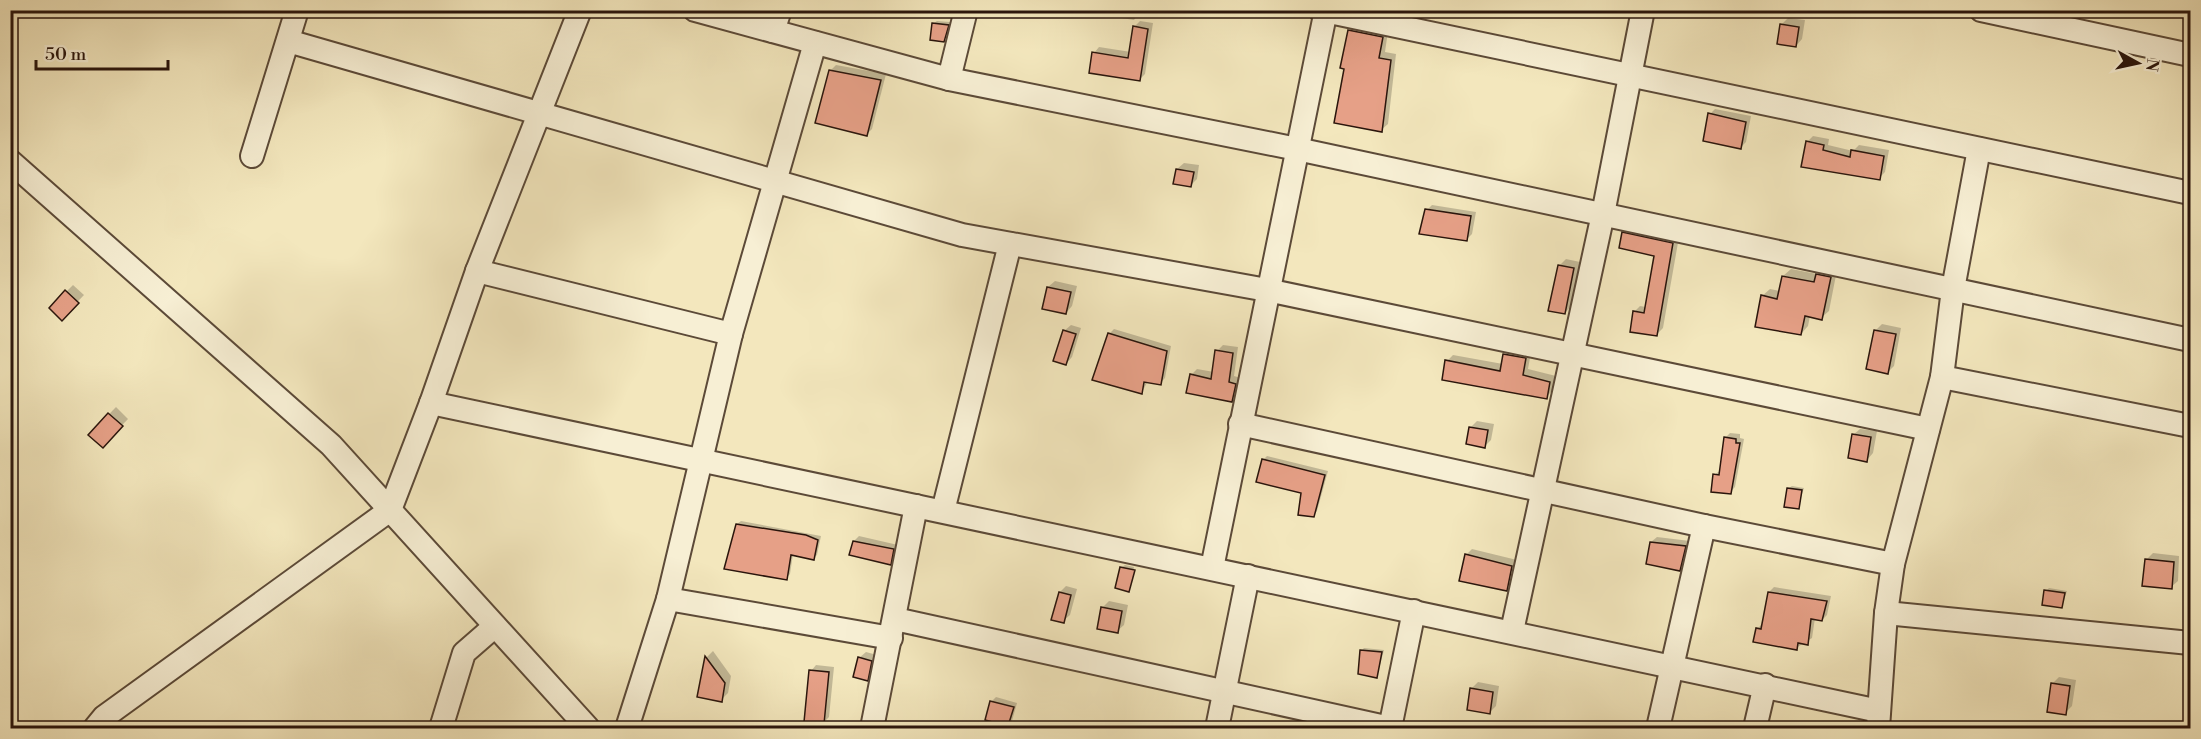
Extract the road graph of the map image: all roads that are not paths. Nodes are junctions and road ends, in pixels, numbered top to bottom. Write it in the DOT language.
graph roads {
  1 [pos="297,10"];
  2 [pos="580,10"];
  3 [pos="696,10"];
  4 [pos="966,10"];
  5 [pos="1643,10"];
  6 [pos="1981,10"];
  7 [pos="1324,11"];
  8 [pos="776,21"];
  9 [pos="288,41"];
  10 [pos="814,43"];
  11 [pos="2190,55"];
  12 [pos="1630,75"];
  13 [pos="949,79"];
  14 [pos="538,114"];
  15 [pos="1297,149"];
  16 [pos="1979,149"];
  17 [pos="252,156"];
  18 [pos="10,161"];
  19 [pos="775,183"];
  20 [pos="2190,193"];
  21 [pos="1603,214"];
  22 [pos="1011,244"];
  23 [pos="477,271"];
  24 [pos="1267,290"];
  25 [pos="1953,290"];
  26 [pos="731,334"];
  27 [pos="2190,340"];
  28 [pos="1573,355"];
  29 [pos="1942,377"];
  30 [pos="431,403"];
  31 [pos="1240,424"];
  32 [pos="2190,426"];
  33 [pos="1928,429"];
  34 [pos="701,460"];
  35 [pos="1543,491"];
  36 [pos="916,506"];
  37 [pos="390,510"];
  38 [pos="943,511"];
  39 [pos="1704,526"];
  40 [pos="1893,564"];
  41 [pos="1212,568"];
  42 [pos="1248,576"];
  43 [pos="668,598"];
  44 [pos="1414,611"];
  45 [pos="1886,614"];
  46 [pos="495,626"];
  47 [pos="893,629"];
  48 [pos="1512,631"];
  49 [pos="2190,643"];
  50 [pos="1674,665"];
  51 [pos="1765,685"];
  52 [pos="1224,692"];
  53 [pos="1878,720"];
  54 [pos="1390,728"];
  55 [pos="95,729"];
  56 [pos="441,729"];
  57 [pos="588,729"];
  58 [pos="627,729"];
  59 [pos="872,729"];
  60 [pos="1217,729"];
  61 [pos="1658,729"];
  62 [pos="1755,729"];
  1 -- 9 [label="street"];
  2 -- 14 [label="street"];
  3 -- 8 [label="street"];
  4 -- 13 [label="street"];
  5 -- 12 [label="street"];
  6 -- 11 [label="street"];
  7 -- 12 [label="street"];
  7 -- 15 [label="street"];
  8 -- 10 [label="street"];
  9 -- 14 [label="street"];
  9 -- 17 [label="street"];
  10 -- 13 [label="street"];
  10 -- 19 [label="street"];
  12 -- 16 [label="street"];
  12 -- 21 [label="street"];
  13 -- 15 [label="street"];
  14 -- 19 [label="street"];
  14 -- 23 [label="street"];
  15 -- 21 [label="street"];
  15 -- 24 [label="street"];
  16 -- 20 [label="street"];
  16 -- 25 [label="street"];
  18 -- 37 [label="street"];
  19 -- 22 [label="street"];
  19 -- 26 [label="street"];
  21 -- 25 [label="street"];
  21 -- 28 [label="street"];
  22 -- 24 [label="street"];
  22 -- 38 [label="street"];
  23 -- 26 [label="street"];
  23 -- 30 [label="street"];
  24 -- 28 [label="street"];
  24 -- 31 [label="street"];
  25 -- 27 [label="street"];
  25 -- 29 [label="street"];
  26 -- 34 [label="street"];
  28 -- 33 [label="street"];
  28 -- 35 [label="street"];
  29 -- 32 [label="street"];
  29 -- 33 [label="street"];
  30 -- 34 [label="street"];
  30 -- 37 [label="street"];
  31 -- 35 [label="street"];
  31 -- 41 [label="street"];
  33 -- 40 [label="street"];
  34 -- 36 [label="street"];
  34 -- 43 [label="street"];
  35 -- 39 [label="street"];
  35 -- 48 [label="street"];
  36 -- 38 [label="street"];
  36 -- 47 [label="street"];
  37 -- 46 [label="street"];
  37 -- 55 [label="street"];
  38 -- 41 [label="street"];
  39 -- 40 [label="street"];
  39 -- 50 [label="street"];
  40 -- 45 [label="street"];
  41 -- 42 [label="street"];
  42 -- 44 [label="street"];
  42 -- 52 [label="street"];
  43 -- 47 [label="street"];
  43 -- 58 [label="street"];
  44 -- 48 [label="street"];
  44 -- 54 [label="street"];
  45 -- 49 [label="street"];
  45 -- 53 [label="street"];
  46 -- 56 [label="street"];
  46 -- 57 [label="street"];
  47 -- 52 [label="street"];
  47 -- 59 [label="street"];
  48 -- 50 [label="street"];
  50 -- 51 [label="street"];
  50 -- 61 [label="street"];
  51 -- 53 [label="street"];
  51 -- 62 [label="street"];
  52 -- 54 [label="street"];
  52 -- 60 [label="street"];
}
